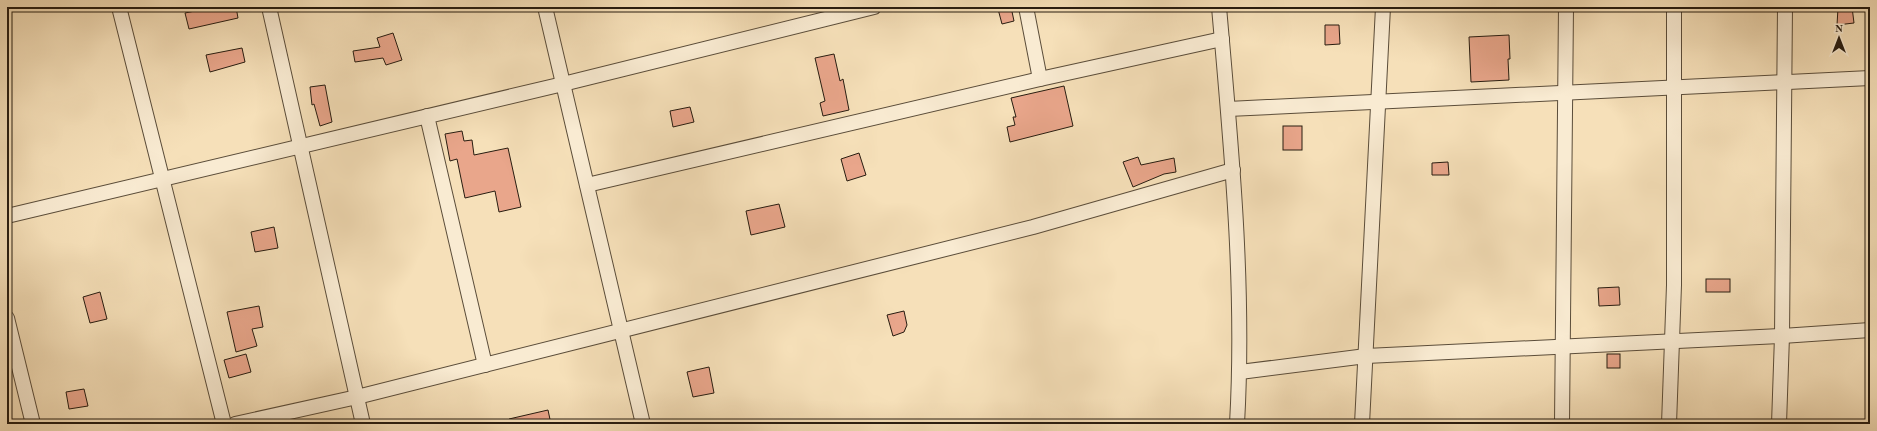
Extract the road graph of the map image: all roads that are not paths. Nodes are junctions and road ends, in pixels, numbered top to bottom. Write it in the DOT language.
graph roads {
  1 [pos="119,7"];
  2 [pos="269,7"];
  3 [pos="545,7"];
  4 [pos="874,7"];
  5 [pos="1026,7"];
  6 [pos="1219,7"];
  7 [pos="1383,7"];
  8 [pos="1566,7"];
  9 [pos="1674,7"];
  10 [pos="1785,7"];
  11 [pos="1222,39"];
  12 [pos="1870,78"];
  13 [pos="1040,79"];
  14 [pos="1784,82"];
  15 [pos="563,84"];
  16 [pos="1674,88"];
  17 [pos="1565,93"];
  18 [pos="1378,102"];
  19 [pos="1228,109"];
  20 [pos="427,116"];
  21 [pos="300,146"];
  22 [pos="1233,170"];
  23 [pos="162,179"];
  24 [pos="587,185"];
  25 [pos="7,216"];
  26 [pos="7,318"];
  27 [pos="1870,330"];
  28 [pos="622,332"];
  29 [pos="1782,336"];
  30 [pos="1672,341"];
  31 [pos="1563,346"];
  32 [pos="1366,356"];
  33 [pos="485,365"];
  34 [pos="1240,372"];
  35 [pos="357,397"];
  36 [pos="33,424"];
  37 [pos="224,424"];
  38 [pos="235,424"];
  39 [pos="363,424"];
  40 [pos="643,424"];
  41 [pos="1237,424"];
  42 [pos="1362,424"];
  43 [pos="1562,424"];
  44 [pos="1669,424"];
  45 [pos="1779,424"];
  1 -- 23 [label="street"];
  2 -- 21 [label="street"];
  3 -- 15 [label="street"];
  4 -- 15 [label="street"];
  5 -- 13 [label="street"];
  6 -- 11 [label="street"];
  7 -- 18 [label="street"];
  8 -- 17 [label="street"];
  9 -- 16 [label="street"];
  10 -- 14 [label="street"];
  11 -- 13 [label="street"];
  11 -- 19 [label="street"];
  12 -- 14 [label="street"];
  13 -- 24 [label="street"];
  14 -- 16 [label="street"];
  14 -- 29 [label="street"];
  15 -- 20 [label="street"];
  15 -- 24 [label="street"];
  16 -- 17 [label="street"];
  16 -- 30 [label="street"];
  17 -- 18 [label="street"];
  17 -- 31 [label="street"];
  18 -- 19 [label="street"];
  18 -- 32 [label="street"];
  19 -- 22 [label="street"];
  20 -- 21 [label="street"];
  20 -- 33 [label="street"];
  21 -- 23 [label="street"];
  21 -- 35 [label="street"];
  22 -- 28 [label="street"];
  22 -- 34 [label="street"];
  23 -- 25 [label="street"];
  23 -- 37 [label="street"];
  24 -- 28 [label="street"];
  26 -- 36 [label="street"];
  27 -- 29 [label="street"];
  28 -- 33 [label="street"];
  28 -- 40 [label="street"];
  29 -- 30 [label="street"];
  29 -- 45 [label="street"];
  30 -- 31 [label="street"];
  30 -- 44 [label="street"];
  31 -- 32 [label="street"];
  31 -- 43 [label="street"];
  32 -- 34 [label="street"];
  32 -- 42 [label="street"];
  33 -- 35 [label="street"];
  34 -- 41 [label="street"];
  35 -- 38 [label="street"];
  35 -- 39 [label="street"];
}
